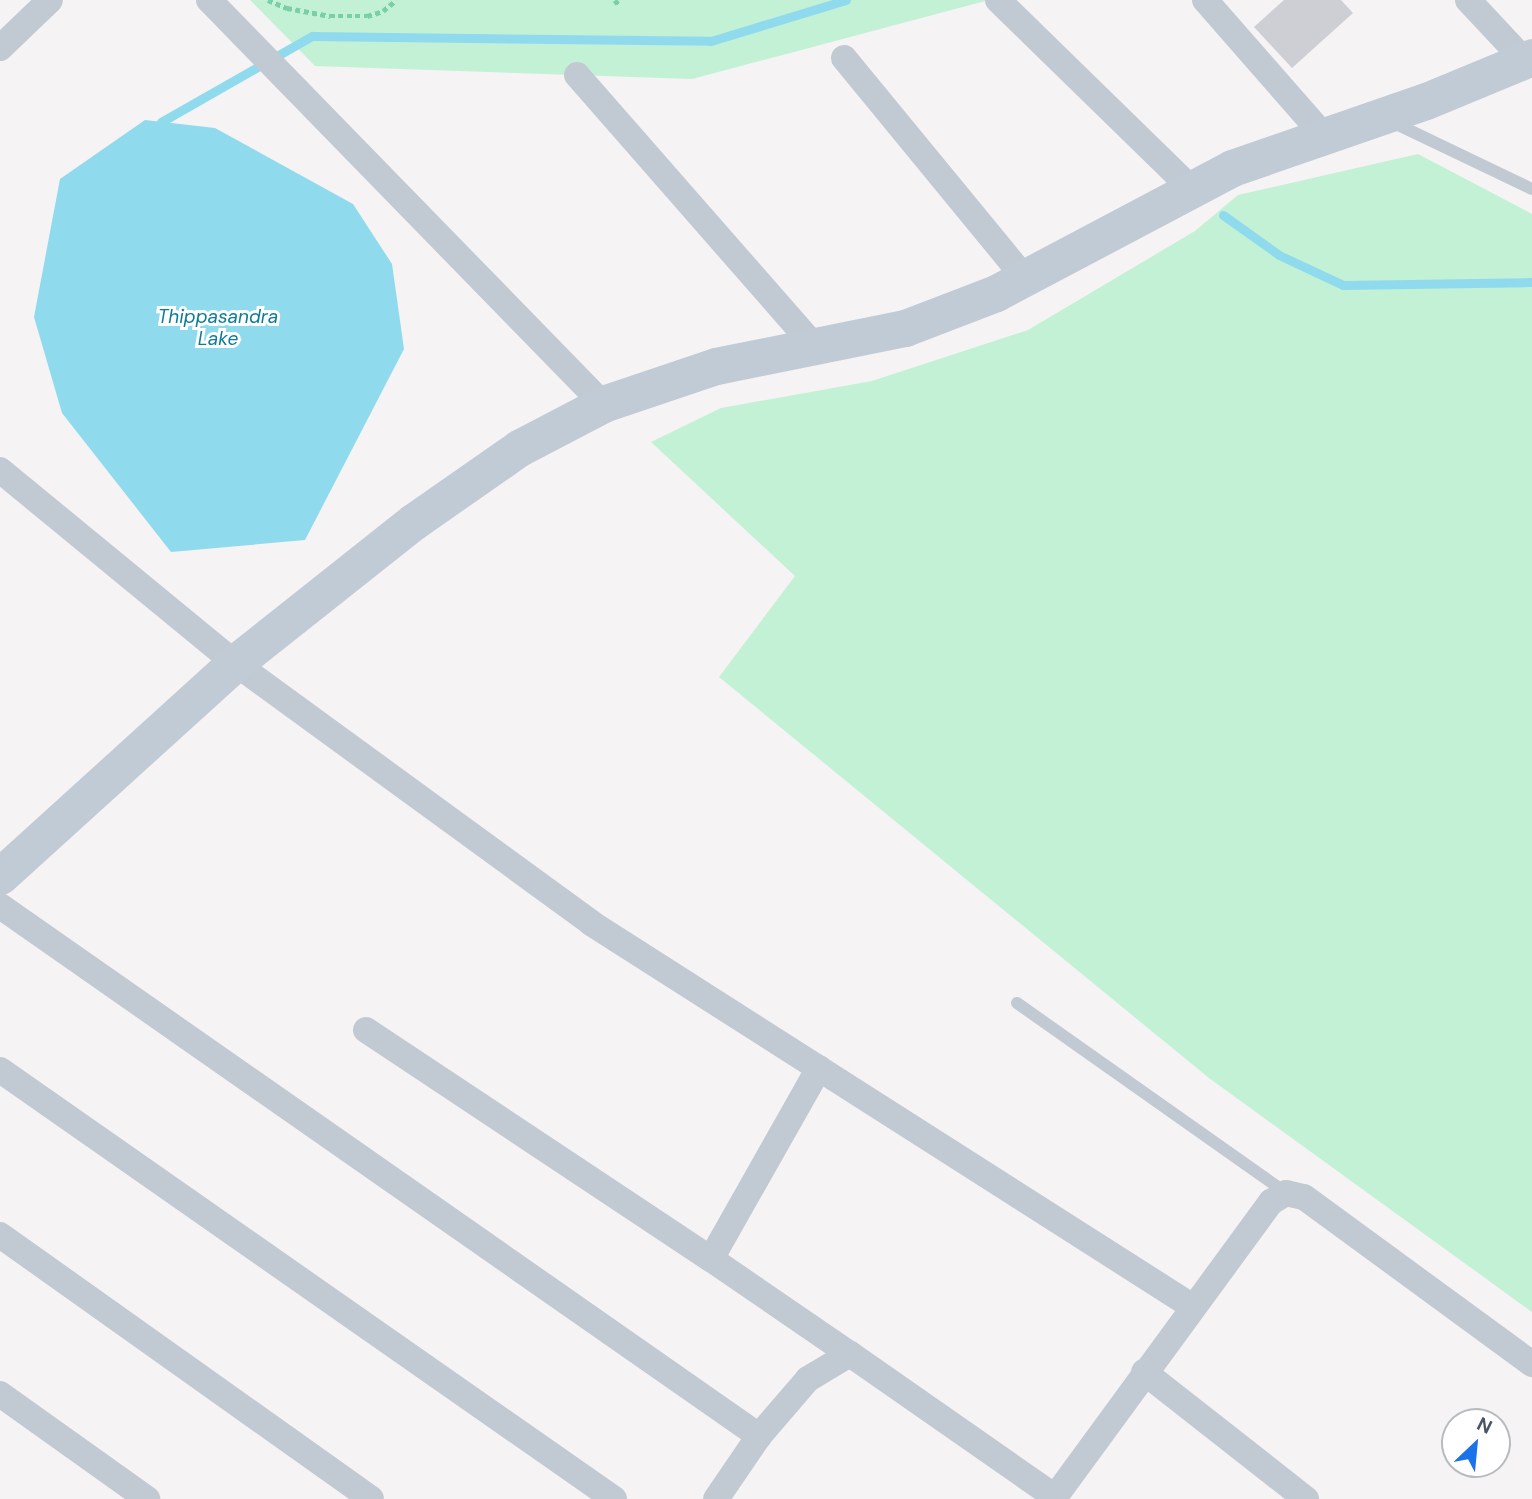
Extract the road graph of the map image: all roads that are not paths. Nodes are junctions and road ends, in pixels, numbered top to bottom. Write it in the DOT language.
graph roads {
  1 [pos="50,0"];
  2 [pos="209,0"];
  3 [pos="998,0"];
  4 [pos="1205,0"];
  5 [pos="1468,0"];
  6 [pos="0,48"];
  7 [pos="844,58"];
  8 [pos="1528,59"];
  9 [pos="577,75"];
  10 [pos="1380,116"];
  11 [pos="1323,135"];
  12 [pos="1192,189"];
  13 [pos="1532,189"];
  14 [pos="1025,278"];
  15 [pos="814,346"];
  16 [pos="603,404"];
  17 [pos="0,470"];
  18 [pos="235,663"];
  19 [pos="0,876"];
  20 [pos="0,906"];
  21 [pos="1017,1003"];
  22 [pos="366,1030"];
  23 [pos="819,1068"];
  24 [pos="0,1070"];
  25 [pos="1286,1193"];
  26 [pos="0,1235"];
  27 [pos="711,1259"];
  28 [pos="1193,1307"];
  29 [pos="850,1354"];
  30 [pos="1532,1364"];
  31 [pos="1144,1372"];
  32 [pos="0,1394"];
  33 [pos="759,1436"];
  34 [pos="1055,1498"];
  35 [pos="147,1499"];
  36 [pos="371,1499"];
  37 [pos="614,1499"];
  38 [pos="716,1499"];
  39 [pos="1306,1499"];
  1 -- 6 [label="street"];
  2 -- 16 [label="street"];
  3 -- 12 [label="street"];
  4 -- 11 [label="street"];
  5 -- 8 [label="street"];
  7 -- 14 [label="street"];
  8 -- 10 [label="main road"];
  9 -- 15 [label="street"];
  10 -- 11 [label="main road"];
  10 -- 13 [label="lane"];
  11 -- 12 [label="main road"];
  12 -- 14 [label="main road"];
  14 -- 15 [label="main road"];
  15 -- 16 [label="main road"];
  16 -- 18 [label="main road"];
  17 -- 18 [label="street"];
  18 -- 19 [label="main road"];
  18 -- 23 [label="street"];
  20 -- 33 [label="street"];
  21 -- 25 [label="lane"];
  22 -- 27 [label="street"];
  23 -- 27 [label="street"];
  23 -- 28 [label="street"];
  24 -- 37 [label="street"];
  25 -- 28 [label="street"];
  25 -- 30 [label="street"];
  26 -- 36 [label="street"];
  27 -- 29 [label="street"];
  28 -- 31 [label="street"];
  29 -- 33 [label="street"];
  29 -- 34 [label="street"];
  31 -- 34 [label="street"];
  31 -- 39 [label="street"];
  32 -- 35 [label="street"];
  33 -- 38 [label="street"];
}
